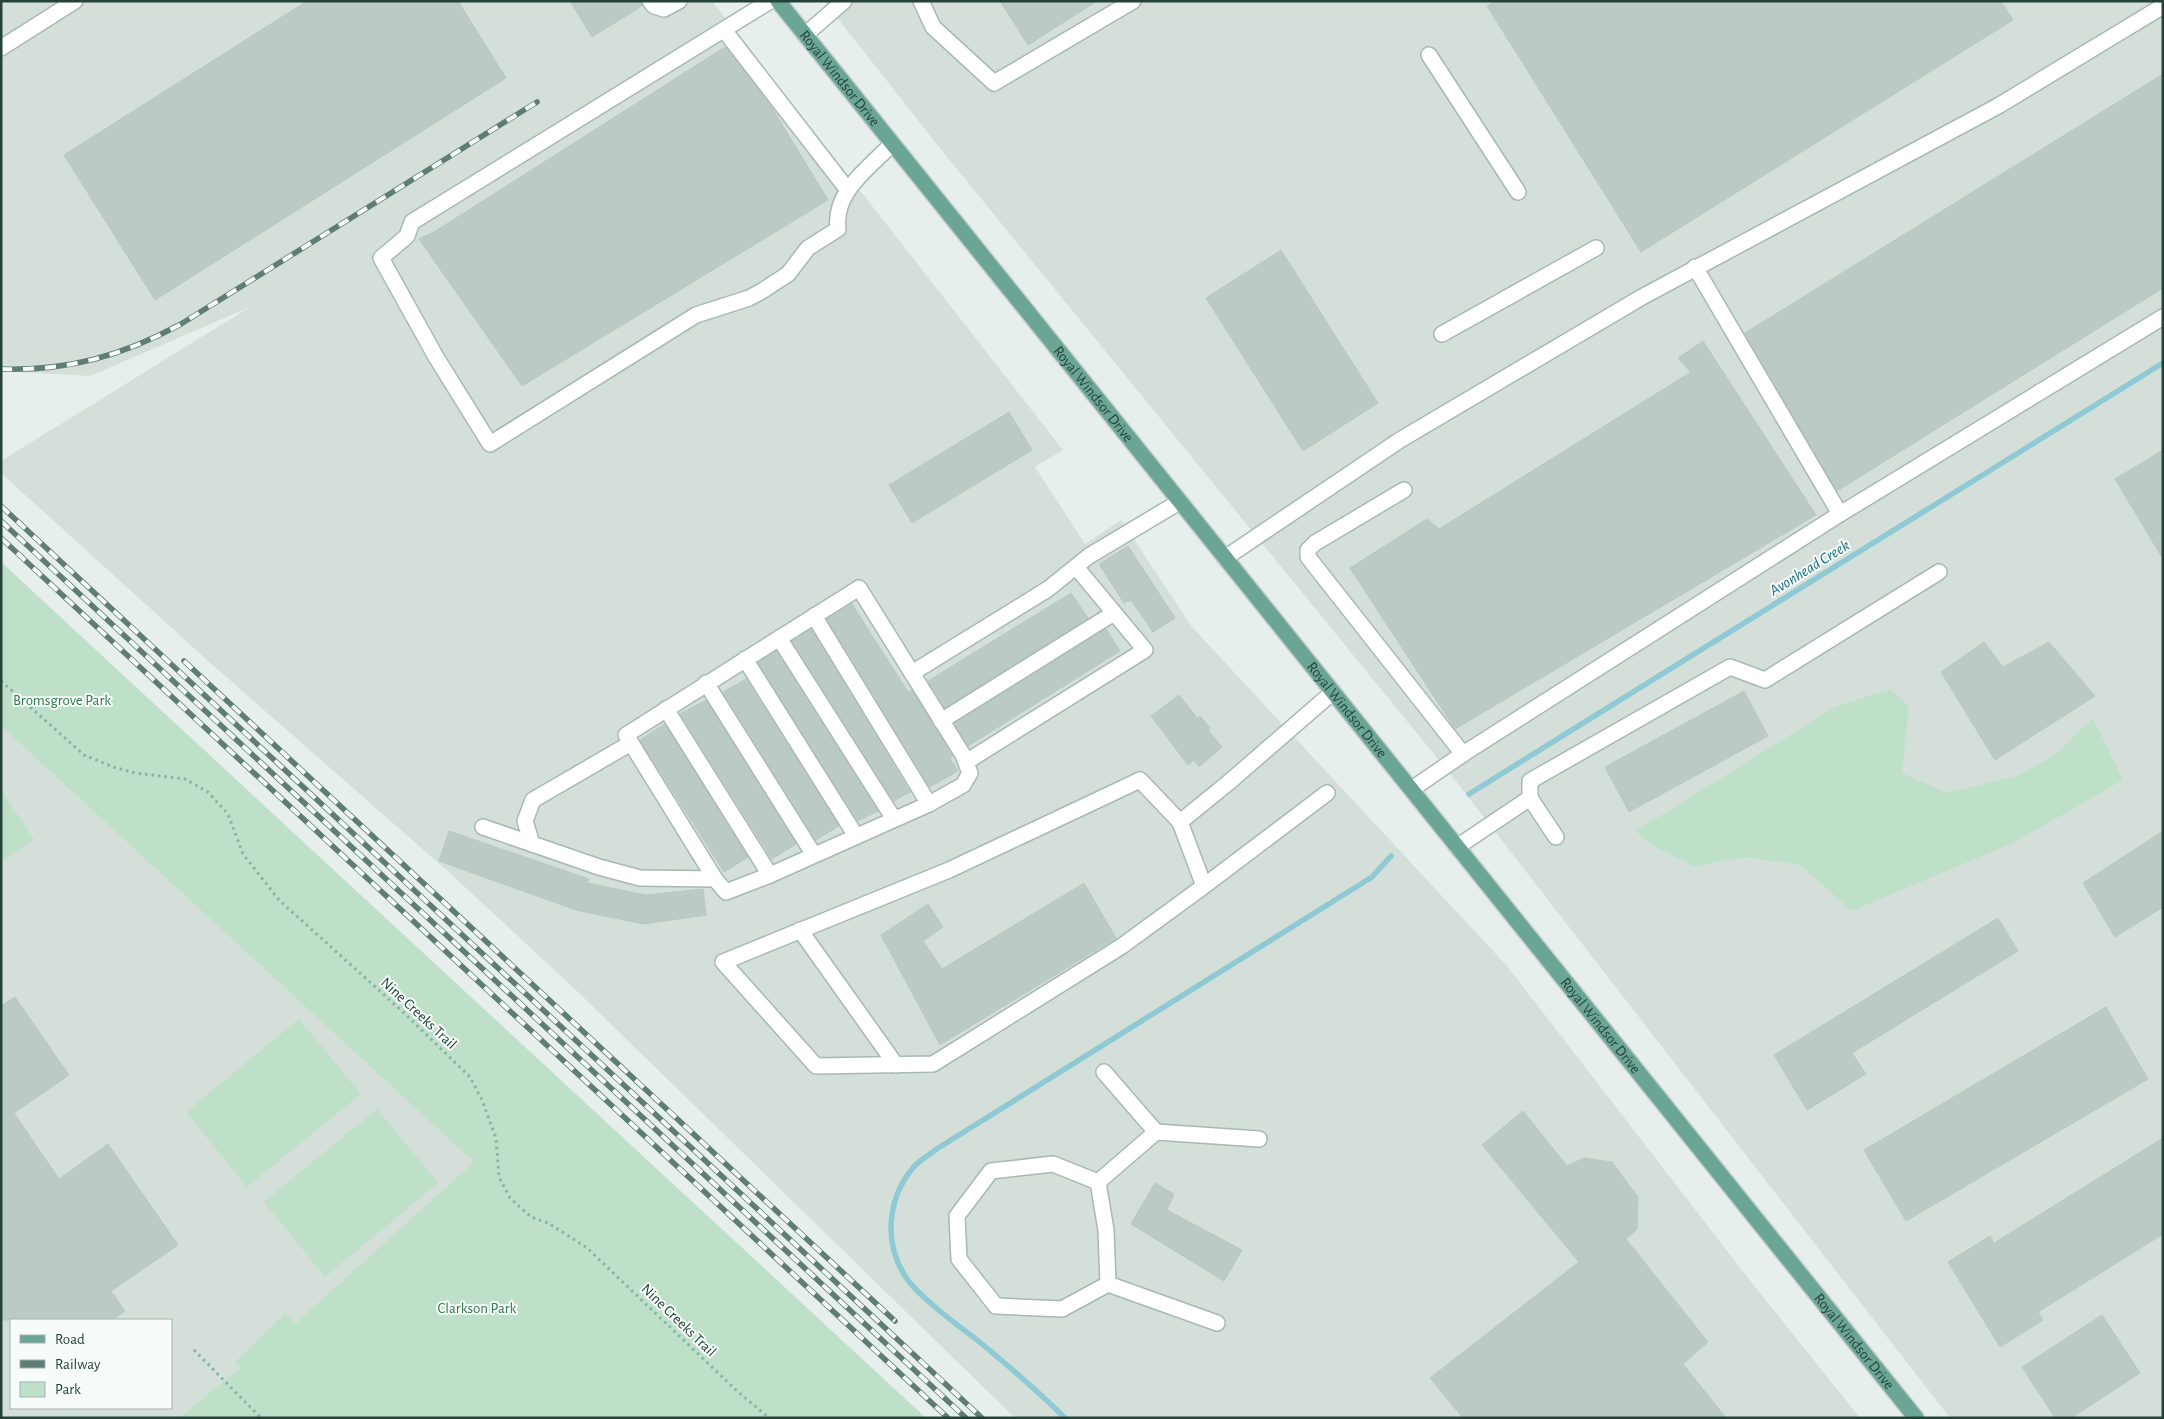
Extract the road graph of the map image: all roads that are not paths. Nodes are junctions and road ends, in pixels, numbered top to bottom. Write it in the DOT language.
graph roads {
  1 [pos="75,1"];
  2 [pos="650,1"];
  3 [pos="679,1"];
  4 [pos="770,1"];
  5 [pos="778,1"];
  6 [pos="844,1"];
  7 [pos="921,1"];
  8 [pos="1133,1"];
  9 [pos="2163,6"];
  10 [pos="724,30"];
  11 [pos="805,35"];
  12 [pos="1,48"];
  13 [pos="1429,55"];
  14 [pos="892,144"];
  15 [pos="847,189"];
  16 [pos="1518,192"];
  17 [pos="1596,248"];
  18 [pos="1695,268"];
  19 [pos="2163,317"];
  20 [pos="1442,334"];
  21 [pos="1404,490"];
  22 [pos="1179,502"];
  23 [pos="1840,514"];
  24 [pos="1225,558"];
  25 [pos="1076,567"];
  26 [pos="1938,572"];
  27 [pos="1114,613"];
  28 [pos="814,616"];
  29 [pos="779,638"];
  30 [pos="745,659"];
  31 [pos="912,673"];
  32 [pos="706,683"];
  33 [pos="1333,692"];
  34 [pos="666,709"];
  35 [pos="941,721"];
  36 [pos="631,743"];
  37 [pos="1463,754"];
  38 [pos="966,762"];
  39 [pos="1412,789"];
  40 [pos="1327,793"];
  41 [pos="1530,798"];
  42 [pos="930,804"];
  43 [pos="894,819"];
  44 [pos="1180,822"];
  45 [pos="483,827"];
  46 [pos="856,836"];
  47 [pos="1556,837"];
  48 [pos="532,844"];
  49 [pos="1457,847"];
  50 [pos="814,855"];
  51 [pos="770,875"];
  52 [pos="715,879"];
  53 [pos="1204,886"];
  54 [pos="800,930"];
  55 [pos="896,1065"];
  56 [pos="1104,1072"];
  57 [pos="1156,1132"];
  58 [pos="1259,1139"];
  59 [pos="1098,1182"];
  60 [pos="1108,1284"];
  61 [pos="1217,1323"];
  62 [pos="1916,1418"];
  1 -- 12 [label="lane"];
  2 -- 3 [label="lane"];
  4 -- 10 [label="lane"];
  5 -- 11 [label="main road, Royal Windsor Drive"];
  6 -- 11 [label="lane"];
  7 -- 8 [label="lane"];
  9 -- 18 [label="lane"];
  10 -- 15 [label="lane"];
  10 -- 15 [label="lane"];
  11 -- 14 [label="main road, Royal Windsor Drive"];
  13 -- 16 [label="lane"];
  14 -- 15 [label="lane"];
  14 -- 22 [label="main road, Royal Windsor Drive"];
  17 -- 20 [label="lane"];
  18 -- 23 [label="lane"];
  18 -- 24 [label="lane"];
  19 -- 23 [label="lane"];
  21 -- 37 [label="lane"];
  22 -- 24 [label="main road, Royal Windsor Drive"];
  22 -- 25 [label="lane"];
  23 -- 37 [label="lane"];
  24 -- 33 [label="main road, Royal Windsor Drive"];
  25 -- 27 [label="lane"];
  25 -- 31 [label="lane"];
  26 -- 41 [label="lane"];
  27 -- 35 [label="lane"];
  27 -- 38 [label="lane"];
  28 -- 29 [label="lane"];
  28 -- 31 [label="lane"];
  28 -- 42 [label="lane"];
  29 -- 30 [label="lane"];
  29 -- 43 [label="lane"];
  30 -- 32 [label="lane"];
  30 -- 46 [label="lane"];
  31 -- 35 [label="lane"];
  32 -- 34 [label="lane"];
  32 -- 50 [label="lane"];
  33 -- 39 [label="main road, Royal Windsor Drive"];
  33 -- 44 [label="lane"];
  34 -- 36 [label="lane"];
  34 -- 51 [label="lane"];
  35 -- 38 [label="lane"];
  36 -- 48 [label="lane"];
  36 -- 52 [label="lane"];
  37 -- 39 [label="lane"];
  38 -- 42 [label="lane"];
  39 -- 49 [label="main road, Royal Windsor Drive"];
  40 -- 53 [label="lane"];
  41 -- 47 [label="lane"];
  41 -- 49 [label="lane"];
  42 -- 43 [label="lane"];
  43 -- 46 [label="lane"];
  44 -- 53 [label="lane"];
  44 -- 54 [label="lane"];
  45 -- 48 [label="lane"];
  46 -- 50 [label="lane"];
  48 -- 52 [label="lane"];
  49 -- 62 [label="main road, Royal Windsor Drive"];
  50 -- 51 [label="lane"];
  51 -- 52 [label="lane"];
  53 -- 55 [label="lane"];
  54 -- 55 [label="lane"];
  54 -- 55 [label="lane"];
  56 -- 57 [label="lane"];
  57 -- 58 [label="lane"];
  57 -- 59 [label="lane"];
  59 -- 60 [label="lane"];
  59 -- 60 [label="lane"];
  60 -- 61 [label="lane"];
}
